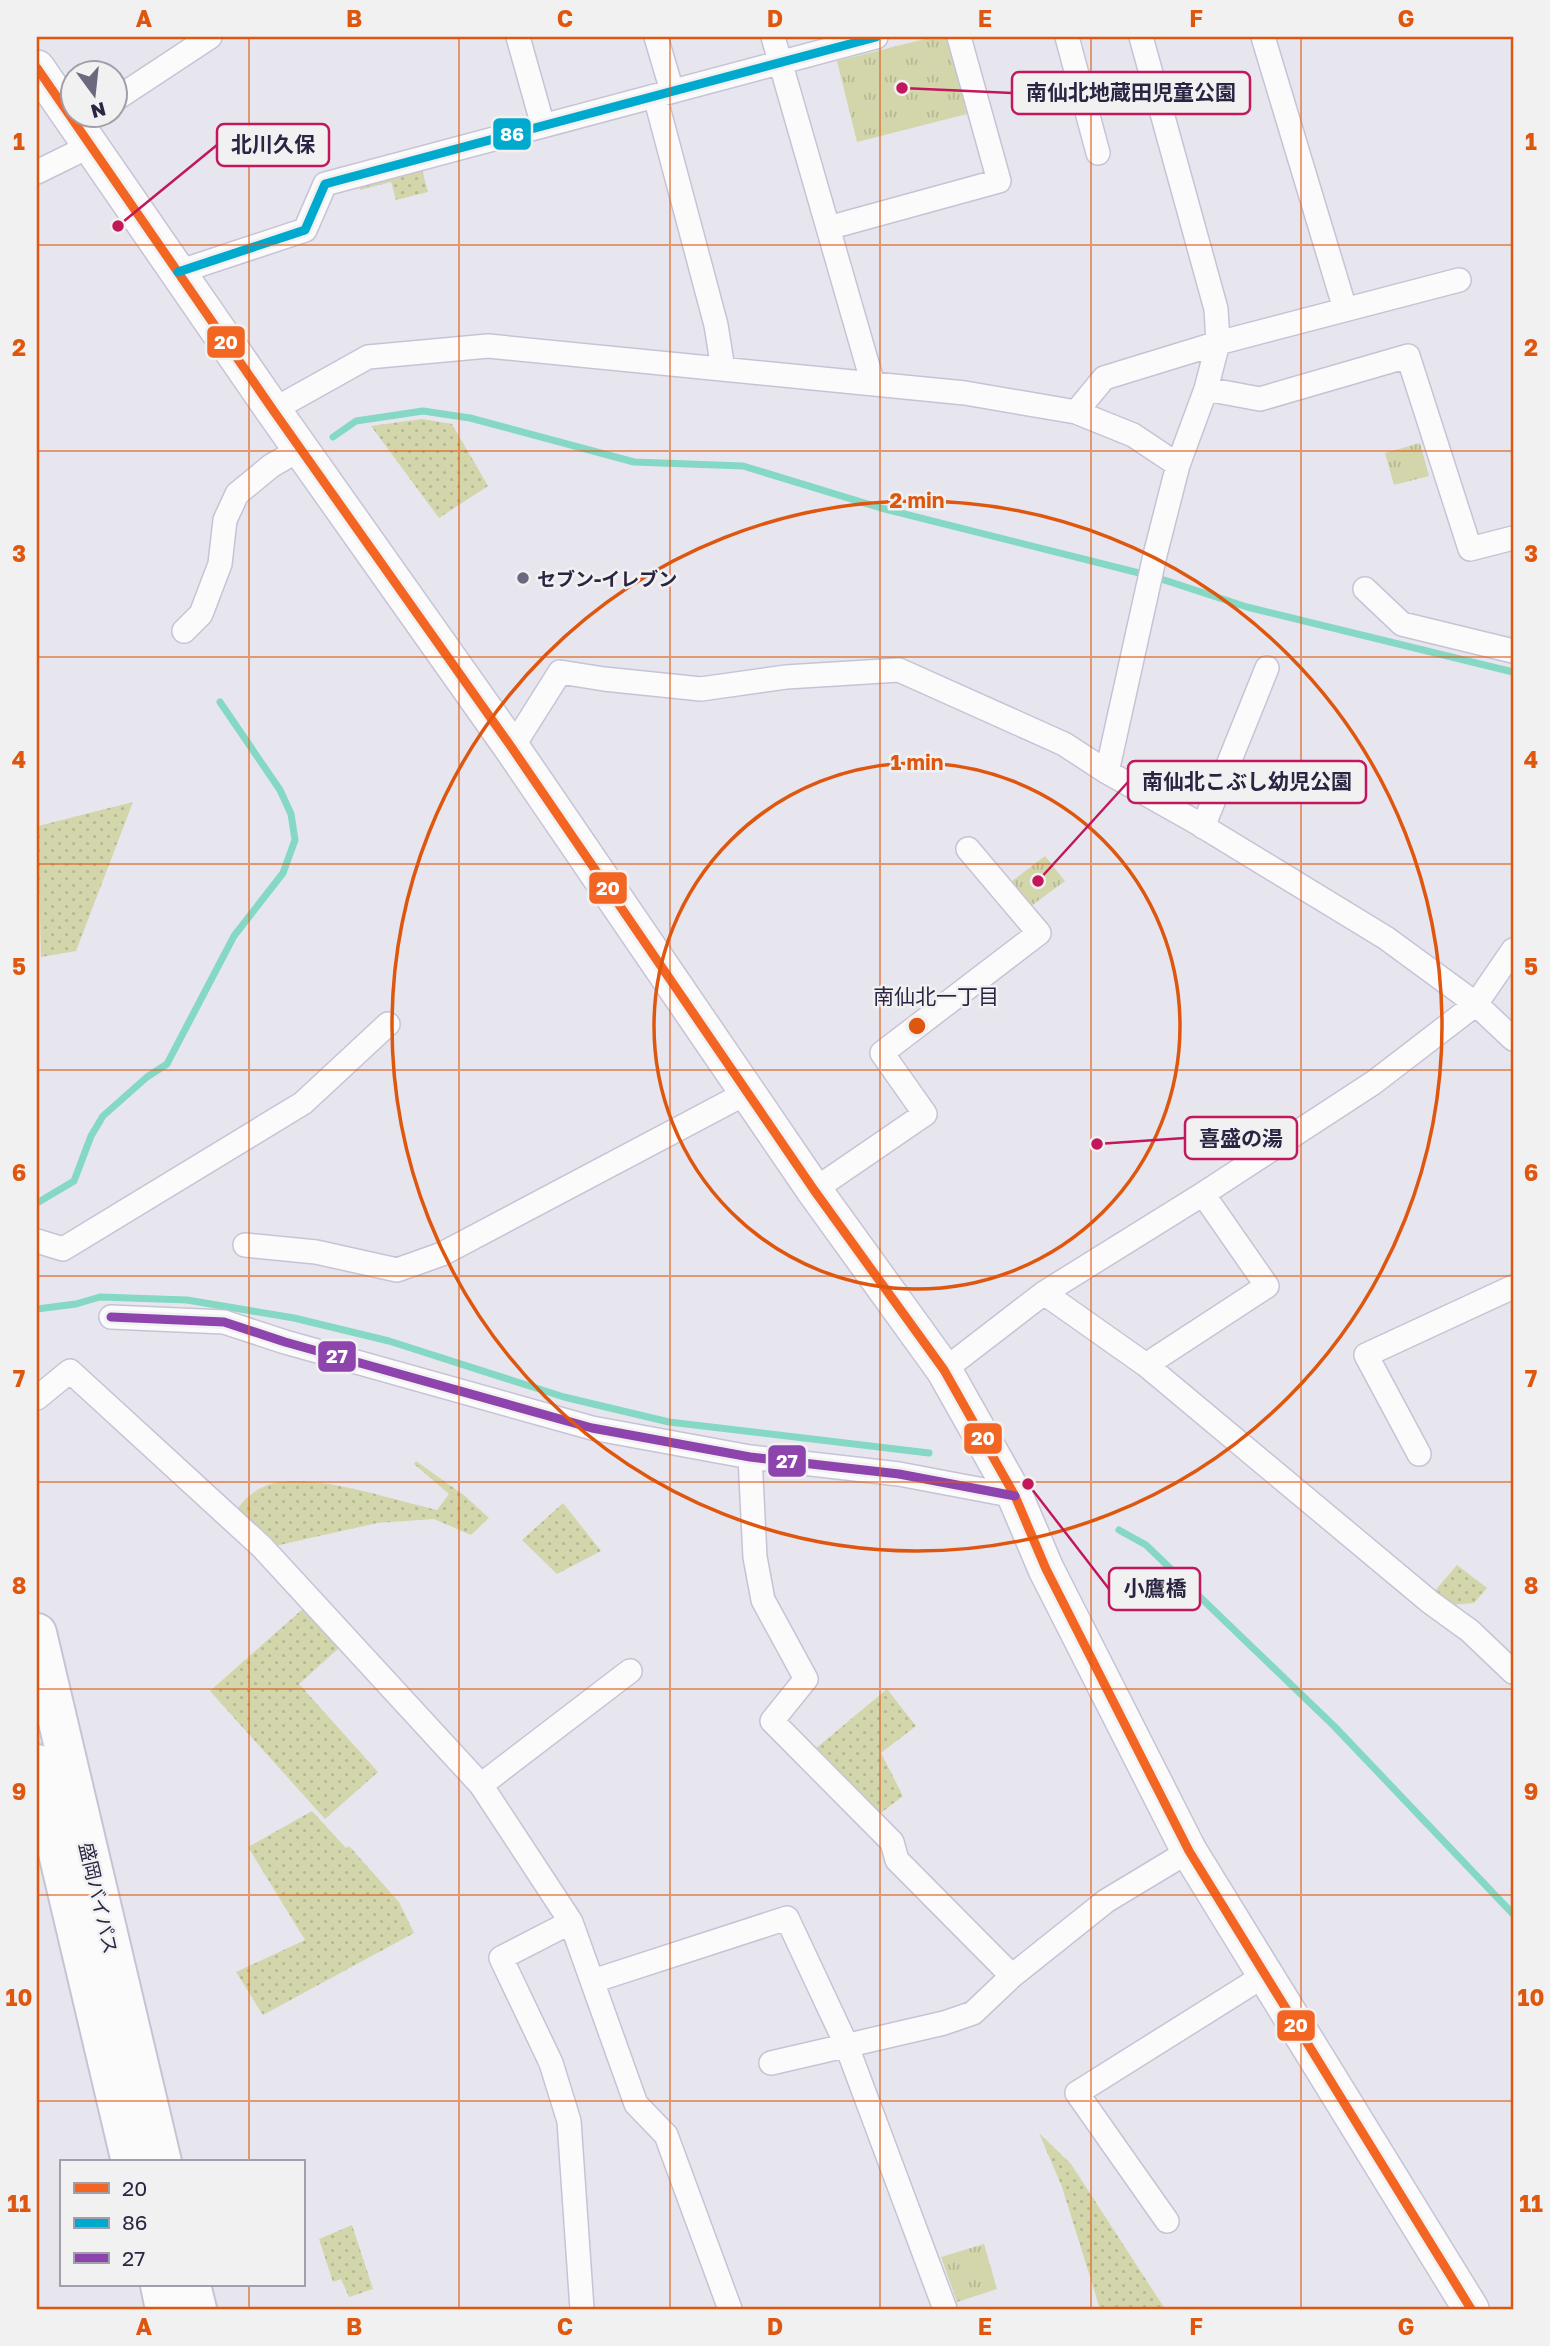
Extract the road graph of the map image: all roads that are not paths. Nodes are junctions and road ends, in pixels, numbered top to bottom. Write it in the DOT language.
graph roads {
  1 [pos="210,37"];
  2 [pos="518,37"];
  3 [pos="656,37"];
  4 [pos="773,37"];
  5 [pos="876,37"];
  6 [pos="959,37"];
  7 [pos="1067,37"];
  8 [pos="1141,37"];
  9 [pos="1263,37"];
  10 [pos="779,62"];
  11 [pos="37,68"];
  12 [pos="130,90"];
  13 [pos="663,94"];
  14 [pos="543,126"];
  15 [pos="82,135"];
  16 [pos="1098,153"];
  17 [pos="37,172"];
  18 [pos="828,228"];
  19 [pos="178,272"];
  20 [pos="1459,280"];
  21 [pos="1345,309"];
  22 [pos="1218,343"];
  23 [pos="723,369"];
  24 [pos="873,384"];
  25 [pos="1206,389"];
  26 [pos="273,410"];
  27 [pos="1076,412"];
  28 [pos="300,449"];
  29 [pos="1178,466"];
  30 [pos="1513,538"];
  31 [pos="1365,589"];
  32 [pos="184,631"];
  33 [pos="1513,651"];
  34 [pos="1267,668"];
  35 [pos="512,748"];
  36 [pos="1107,772"];
  37 [pos="1203,827"];
  38 [pos="968,849"];
  39 [pos="1513,950"];
  40 [pos="1476,1004"];
  41 [pos="388,1024"];
  42 [pos="1513,1039"];
  43 [pos="748,1092"];
  44 [pos="814,1190"];
  45 [pos="1203,1194"];
  46 [pos="37,1241"];
  47 [pos="245,1245"];
  48 [pos="1513,1287"];
  49 [pos="1044,1293"];
  50 [pos="110,1317"];
  51 [pos="1146,1365"];
  52 [pos="944,1370"];
  53 [pos="37,1398"];
  54 [pos="1419,1454"];
  55 [pos="750,1457"];
  56 [pos="1015,1496"];
  57 [pos="37,1633"];
  58 [pos="630,1671"];
  59 [pos="1513,1672"];
  60 [pos="37,1764"];
  61 [pos="481,1785"];
  62 [pos="1189,1851"];
  63 [pos="571,1922"];
  64 [pos="1265,1975"];
  65 [pos="1012,1976"];
  66 [pos="593,1981"];
  67 [pos="846,2044"];
  68 [pos="771,2063"];
  69 [pos="131,2160"];
  70 [pos="162,2160"];
  71 [pos="1167,2221"];
  72 [pos="160,2286"];
  73 [pos="191,2286"];
  74 [pos="166,2309"];
  75 [pos="197,2309"];
  76 [pos="582,2309"];
  77 [pos="730,2309"];
  78 [pos="945,2309"];
  79 [pos="1472,2309"];
  1 -- 12 [label="street"];
  2 -- 14 [label="street"];
  3 -- 13 [label="street"];
  4 -- 10 [label="street"];
  5 -- 10 [label="street"];
  6 -- 18 [label="street"];
  7 -- 16 [label="street"];
  8 -- 22 [label="street"];
  9 -- 21 [label="street"];
  10 -- 13 [label="street"];
  10 -- 18 [label="street"];
  11 -- 15 [label="main road"];
  13 -- 14 [label="street"];
  13 -- 23 [label="street"];
  14 -- 19 [label="street"];
  15 -- 17 [label="street"];
  15 -- 19 [label="main road"];
  18 -- 24 [label="street"];
  19 -- 26 [label="main road"];
  20 -- 21 [label="street"];
  21 -- 22 [label="street"];
  22 -- 25 [label="street"];
  22 -- 27 [label="street"];
  23 -- 24 [label="street"];
  23 -- 26 [label="street"];
  24 -- 27 [label="street"];
  25 -- 29 [label="street"];
  25 -- 30 [label="street"];
  26 -- 28 [label="main road"];
  27 -- 29 [label="street"];
  28 -- 32 [label="street"];
  28 -- 35 [label="main road"];
  29 -- 36 [label="street"];
  31 -- 33 [label="street"];
  34 -- 37 [label="street"];
  35 -- 36 [label="street"];
  35 -- 43 [label="main road"];
  36 -- 37 [label="street"];
  37 -- 40 [label="street"];
  38 -- 44 [label="street"];
  39 -- 40 [label="street"];
  40 -- 42 [label="street"];
  40 -- 45 [label="street"];
  41 -- 46 [label="street"];
  43 -- 44 [label="main road"];
  43 -- 47 [label="street"];
  44 -- 52 [label="main road"];
  45 -- 49 [label="street"];
  45 -- 51 [label="street"];
  48 -- 54 [label="street"];
  49 -- 51 [label="street"];
  49 -- 52 [label="street"];
  50 -- 55 [label="street"];
  51 -- 59 [label="street"];
  52 -- 56 [label="main road"];
  53 -- 61 [label="street"];
  55 -- 56 [label="street"];
  55 -- 65 [label="street"];
  56 -- 62 [label="main road"];
  57 -- 70 [label="highway, 盛岡バイパス"];
  58 -- 61 [label="street"];
  60 -- 69 [label="highway, 盛岡バイパス"];
  61 -- 63 [label="street"];
  62 -- 64 [label="main road"];
  62 -- 65 [label="street"];
  63 -- 66 [label="street"];
  63 -- 76 [label="street"];
  64 -- 71 [label="street"];
  64 -- 79 [label="main road"];
  65 -- 67 [label="street"];
  66 -- 67 [label="street"];
  66 -- 77 [label="street"];
  67 -- 68 [label="street"];
  67 -- 78 [label="street"];
  72 -- 74 [label="highway"];
  73 -- 75 [label="highway"];
}
